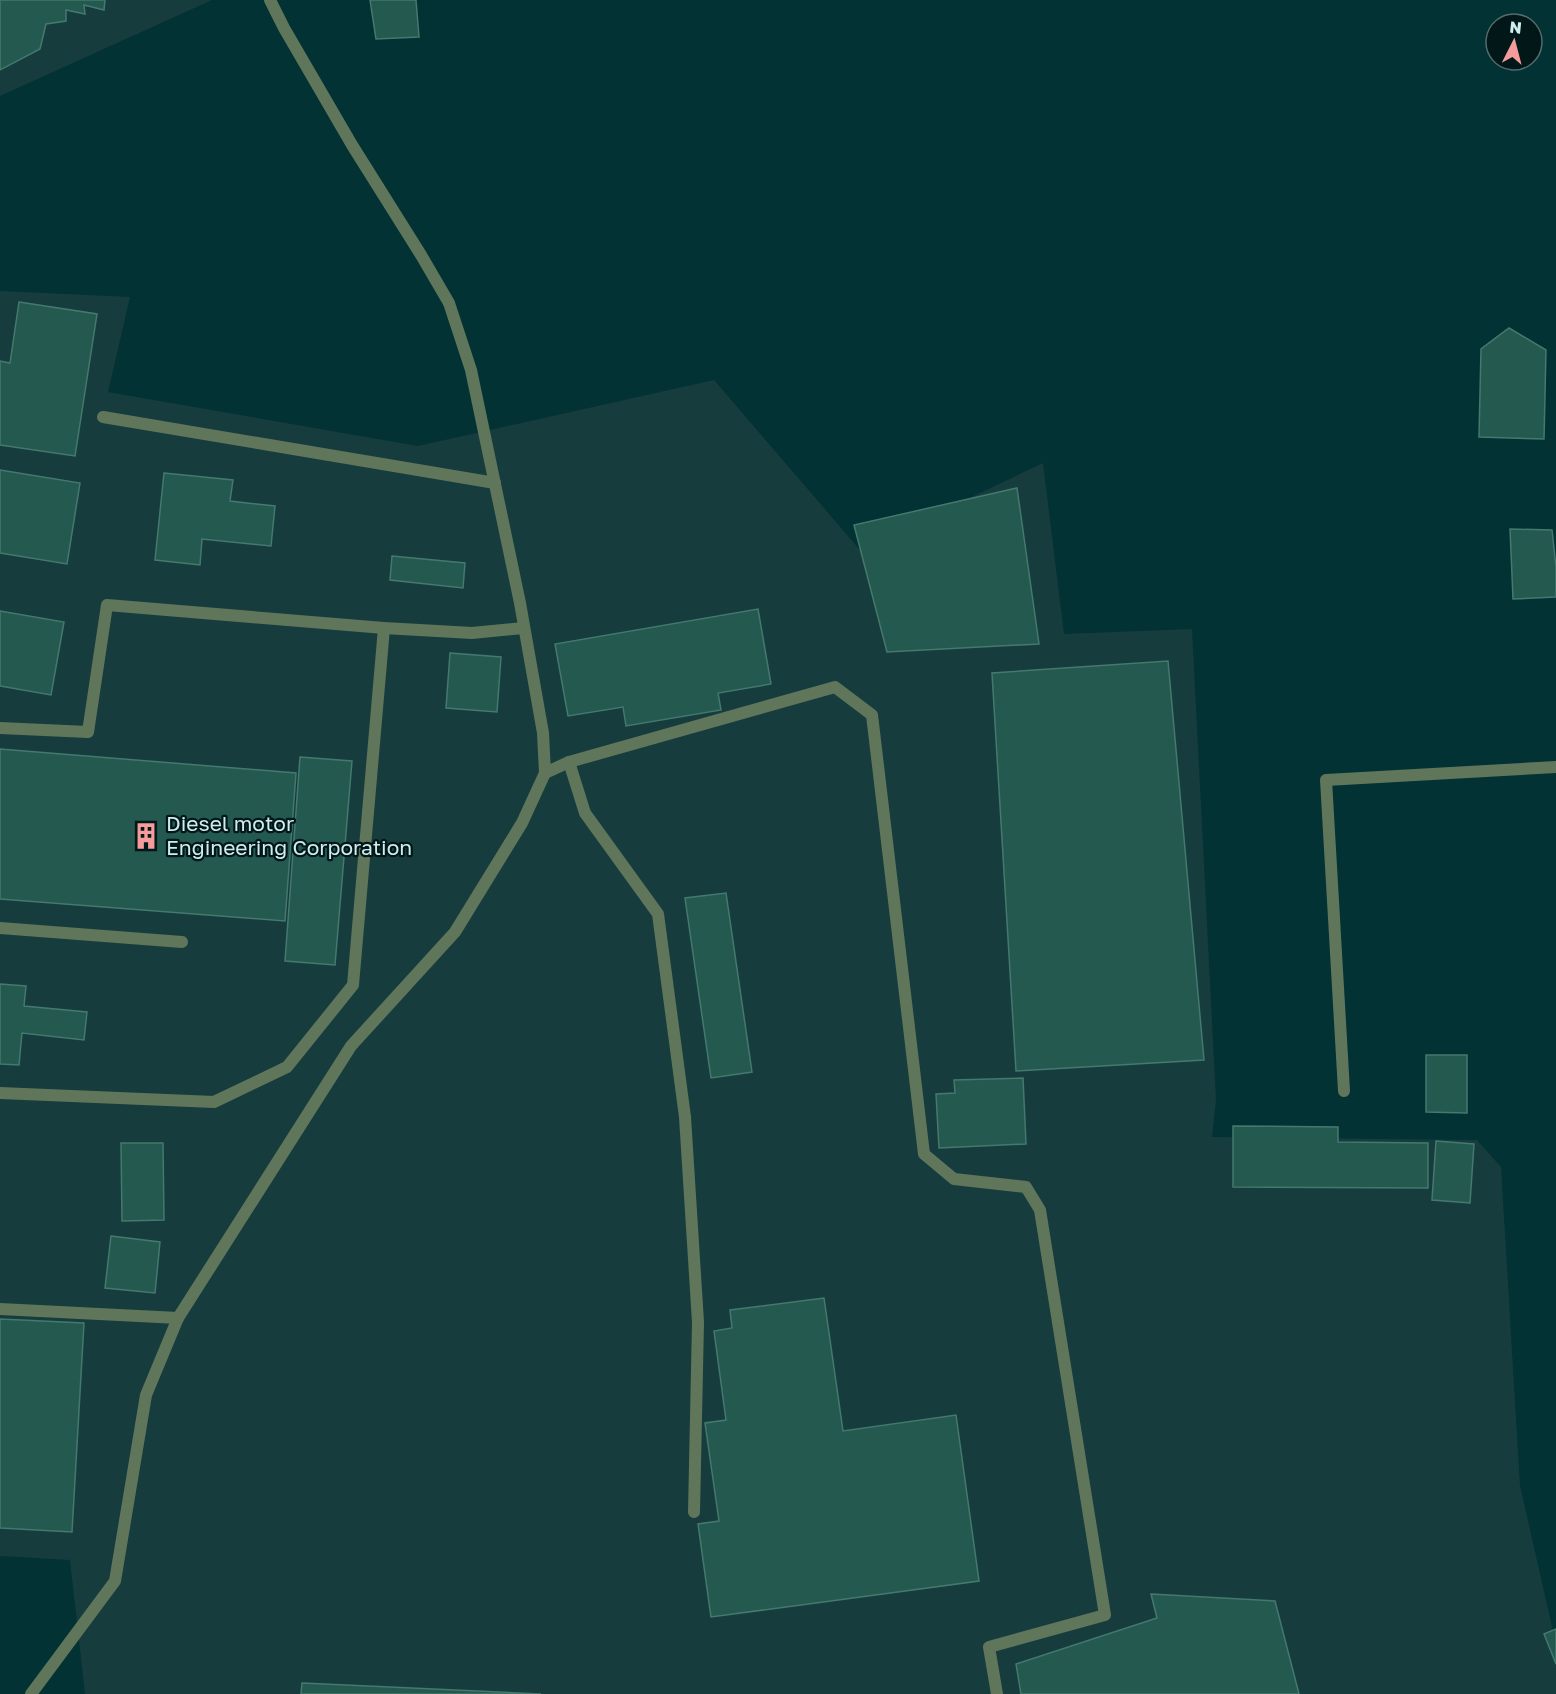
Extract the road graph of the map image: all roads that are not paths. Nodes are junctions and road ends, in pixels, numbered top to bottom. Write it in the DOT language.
graph roads {
  1 [pos="270,0"];
  2 [pos="104,417"];
  3 [pos="495,483"];
  4 [pos="384,628"];
  5 [pos="523,628"];
  6 [pos="0,728"];
  7 [pos="568,762"];
  8 [pos="1556,767"];
  9 [pos="545,773"];
  10 [pos="0,928"];
  11 [pos="182,942"];
  12 [pos="1344,1091"];
  13 [pos="0,1093"];
  14 [pos="0,1309"];
  15 [pos="178,1318"];
  16 [pos="694,1512"];
  17 [pos="31,1694"];
  18 [pos="997,1694"];
  1 -- 3 [label="street"];
  2 -- 3 [label="street"];
  3 -- 5 [label="street"];
  4 -- 5 [label="street"];
  4 -- 6 [label="street"];
  4 -- 13 [label="street"];
  5 -- 9 [label="street"];
  7 -- 9 [label="street"];
  7 -- 16 [label="street"];
  7 -- 18 [label="street"];
  8 -- 12 [label="street"];
  9 -- 15 [label="street"];
  10 -- 11 [label="street"];
  14 -- 15 [label="street"];
  15 -- 17 [label="street"];
}
